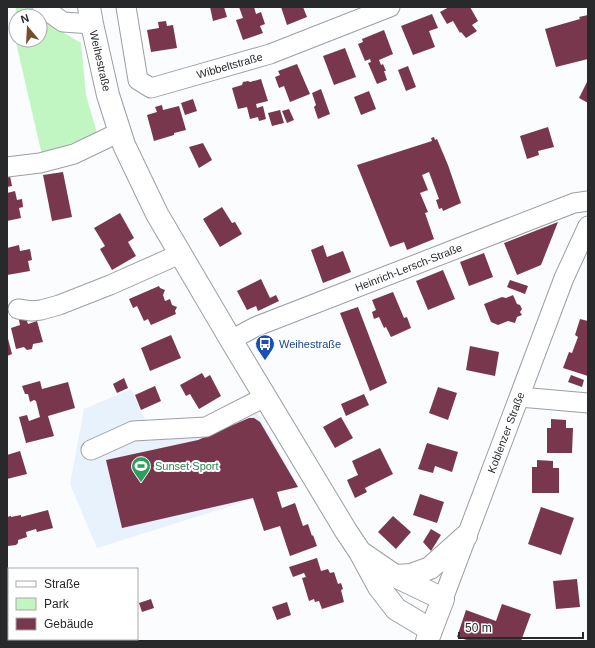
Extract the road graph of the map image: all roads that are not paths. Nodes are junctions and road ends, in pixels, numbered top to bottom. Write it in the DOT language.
graph roads {
  1 [pos="42,7"];
  2 [pos="126,7"];
  3 [pos="390,7"];
  4 [pos="91,15"];
  5 [pos="120,132"];
  6 [pos="7,167"];
  7 [pos="588,201"];
  8 [pos="585,237"];
  9 [pos="180,254"];
  10 [pos="18,309"];
  11 [pos="231,340"];
  12 [pos="265,397"];
  13 [pos="520,397"];
  14 [pos="588,403"];
  15 [pos="91,450"];
  16 [pos="466,536"];
  17 [pos="360,552"];
  18 [pos="395,576"];
  19 [pos="443,599"];
  20 [pos="429,635"];
  1 -- 4 [label="street"];
  2 -- 3 [label="street, Wibbeltstraße"];
  4 -- 5 [label="main road, Weihestraße"];
  5 -- 6 [label="street"];
  5 -- 9 [label="main road, Weihestraße"];
  7 -- 11 [label="street, Heinrich-Lersch-Straße"];
  8 -- 13 [label="street, Koblenzer Straße"];
  9 -- 10 [label="street"];
  9 -- 11 [label="main road, Weihestraße"];
  11 -- 12 [label="main road, Weihestraße"];
  12 -- 15 [label="street"];
  12 -- 17 [label="main road, Weihestraße"];
  13 -- 14 [label="street"];
  13 -- 16 [label="street, Koblenzer Straße"];
  16 -- 18 [label="main road"];
  16 -- 19 [label="street, Koblenzer Straße"];
  17 -- 18 [label="main road, Weihestraße"];
  17 -- 20 [label="main road, Weihestraße"];
  18 -- 19 [label="main road, Weihestraße"];
  19 -- 20 [label="main road, Koblenzer Straße"];
}
